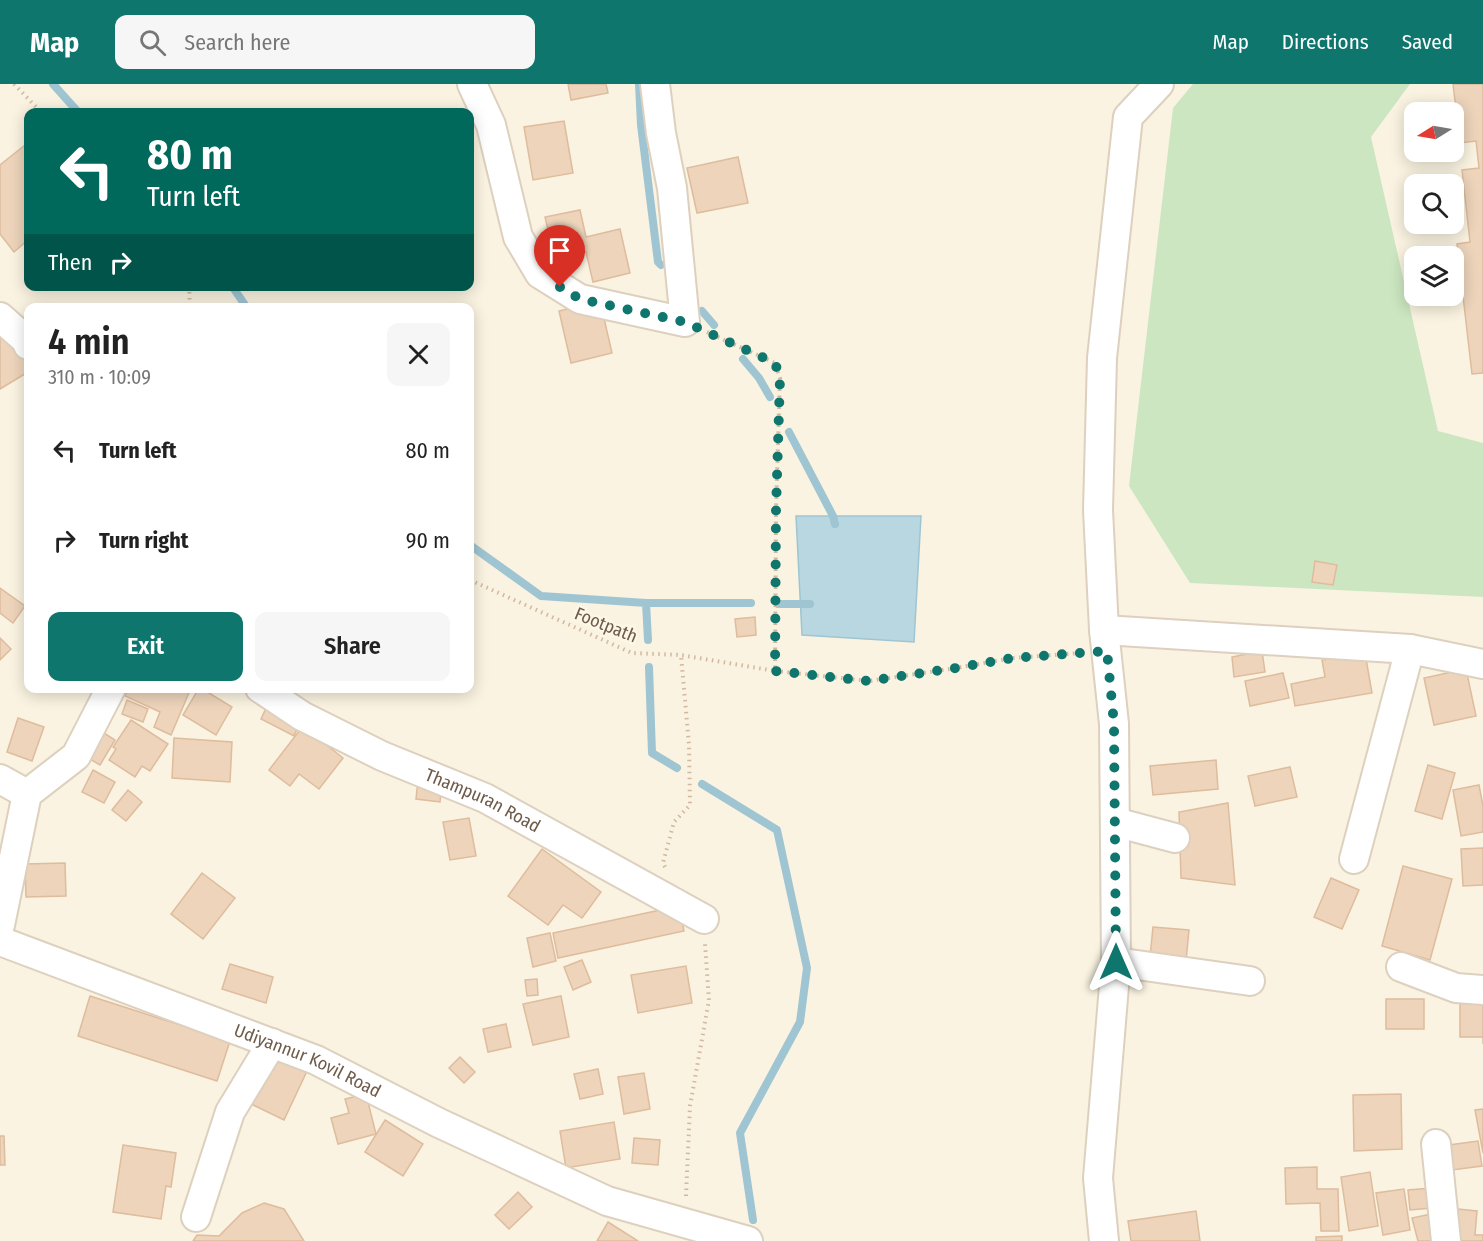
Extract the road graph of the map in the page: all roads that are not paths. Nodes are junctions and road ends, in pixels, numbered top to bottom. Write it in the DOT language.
graph roads {
  1 [pos="472,84"];
  2 [pos="655,84"];
  3 [pos="1159,84"];
  4 [pos="0,317"];
  5 [pos="24,338"];
  6 [pos="1106,640"];
  7 [pos="1410,649"];
  8 [pos="1483,664"];
  9 [pos="108,693"];
  10 [pos="268,693"];
  11 [pos="0,779"];
  12 [pos="27,794"];
  13 [pos="1115,822"];
  14 [pos="1175,838"];
  15 [pos="1354,859"];
  16 [pos="704,919"];
  17 [pos="0,925"];
  18 [pos="0,940"];
  19 [pos="1116,962"];
  20 [pos="1401,967"];
  21 [pos="1250,981"];
  22 [pos="1483,990"];
  23 [pos="272,1043"];
  24 [pos="1436,1144"];
  25 [pos="196,1217"];
  26 [pos="730,1239"];
  27 [pos="1104,1241"];
  28 [pos="1446,1241"];
  1 -- 2 [label="street"];
  3 -- 6 [label="street"];
  4 -- 5 [label="street"];
  6 -- 7 [label="street"];
  6 -- 13 [label="street"];
  7 -- 8 [label="street"];
  7 -- 15 [label="street"];
  9 -- 12 [label="street"];
  10 -- 16 [label="street, Thampuran Road"];
  11 -- 12 [label="street"];
  12 -- 17 [label="street"];
  13 -- 14 [label="street"];
  13 -- 19 [label="street"];
  18 -- 23 [label="street, Udiyannur Kovil Road"];
  19 -- 21 [label="street"];
  19 -- 27 [label="street"];
  20 -- 22 [label="street"];
  23 -- 25 [label="street"];
  23 -- 26 [label="street, Udiyannur Kovil Road"];
  24 -- 28 [label="street"];
}
